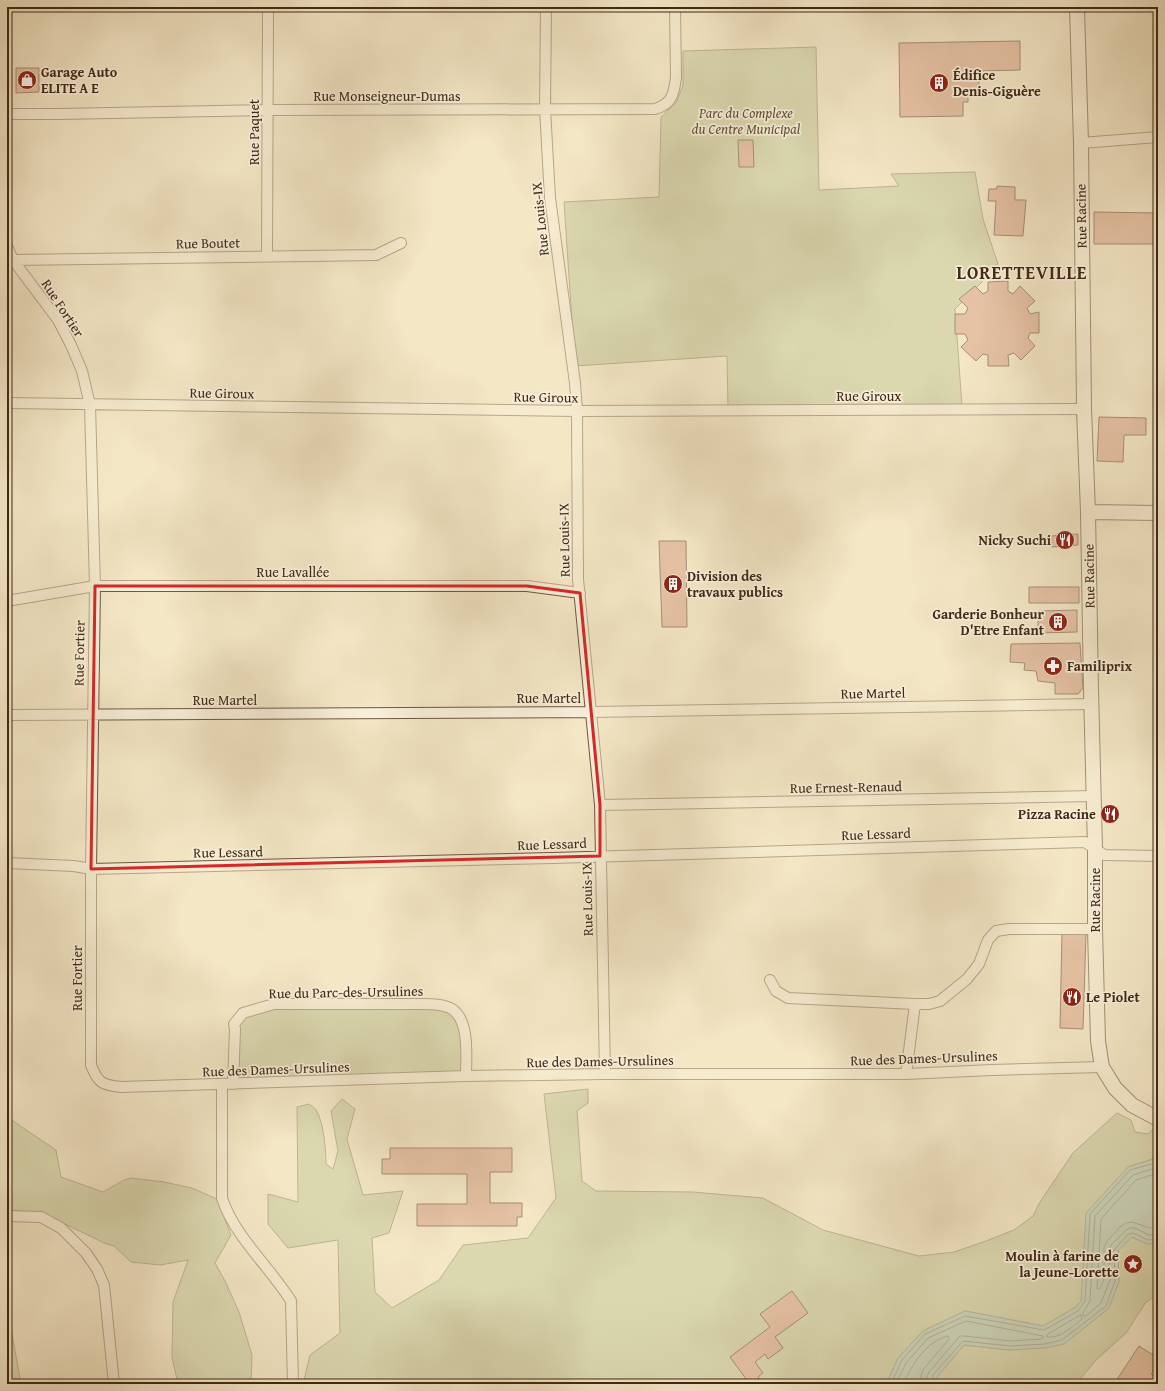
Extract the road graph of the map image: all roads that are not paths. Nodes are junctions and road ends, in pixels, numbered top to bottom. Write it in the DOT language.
graph roads {
  1 [pos="268,7"];
  2 [pos="546,7"];
  3 [pos="675,7"];
  4 [pos="1077,7"];
  5 [pos="545,109"];
  6 [pos="268,110"];
  7 [pos="7,114"];
  8 [pos="1158,137"];
  9 [pos="1080,143"];
  10 [pos="401,243"];
  11 [pos="7,246"];
  12 [pos="267,256"];
  13 [pos="13,260"];
  14 [pos="7,403"];
  15 [pos="90,405"];
  16 [pos="1084,409"];
  17 [pos="577,411"];
  18 [pos="1088,512"];
  19 [pos="1158,513"];
  20 [pos="94,586"];
  21 [pos="580,592"];
  22 [pos="7,600"];
  23 [pos="1091,704"];
  24 [pos="591,712"];
  25 [pos="92,714"];
  26 [pos="7,715"];
  27 [pos="1094,796"];
  28 [pos="600,805"];
  29 [pos="1095,849"];
  30 [pos="600,856"];
  31 [pos="1158,856"];
  32 [pos="7,863"];
  33 [pos="90,870"];
  34 [pos="1095,929"];
  35 [pos="770,980"];
  36 [pos="915,1004"];
  37 [pos="1102,1067"];
  38 [pos="605,1074"];
  39 [pos="906,1074"];
  40 [pos="466,1076"];
  41 [pos="100,1081"];
  42 [pos="233,1084"];
  43 [pos="222,1085"];
  44 [pos="1158,1119"];
  45 [pos="7,1216"];
  46 [pos="114,1384"];
  47 [pos="293,1384"];
  1 -- 6 [label="street, Rue Paquet"];
  2 -- 5 [label="street, Rue Louis-IX"];
  3 -- 5 [label="street, Rue Monseigneur-Dumas"];
  4 -- 9 [label="main road, Rue Racine"];
  5 -- 6 [label="street, Rue Monseigneur-Dumas"];
  5 -- 17 [label="street, Rue Louis-IX"];
  6 -- 7 [label="street, Rue Monseigneur-Dumas"];
  6 -- 12 [label="street, Rue Paquet"];
  8 -- 9 [label="street"];
  9 -- 16 [label="main road, Rue Racine"];
  10 -- 12 [label="street, Rue Boutet"];
  11 -- 13 [label="street, Rue Fortier"];
  12 -- 13 [label="street, Rue Boutet"];
  13 -- 15 [label="street, Rue Fortier"];
  14 -- 15 [label="street, Rue Giroux"];
  15 -- 17 [label="street, Rue Giroux"];
  15 -- 20 [label="street, Rue Fortier"];
  16 -- 17 [label="street, Rue Giroux"];
  16 -- 18 [label="main road, Rue Racine"];
  17 -- 21 [label="street, Rue Louis-IX"];
  18 -- 19 [label="main road"];
  18 -- 23 [label="main road, Rue Racine"];
  20 -- 21 [label="street, Rue Lavallée"];
  20 -- 22 [label="street, Rue Lavallée"];
  20 -- 25 [label="street, Rue Fortier"];
  21 -- 24 [label="street, Rue Louis-IX"];
  23 -- 24 [label="street, Rue Martel"];
  23 -- 27 [label="main road, Rue Racine"];
  24 -- 25 [label="street, Rue Martel"];
  24 -- 28 [label="street, Rue Louis-IX"];
  25 -- 26 [label="street, Rue Martel"];
  25 -- 33 [label="street, Rue Fortier"];
  27 -- 28 [label="street, Rue Ernest-Renaud"];
  27 -- 29 [label="main road, Rue Racine"];
  28 -- 30 [label="street, Rue Louis-IX"];
  29 -- 30 [label="street, Rue Lessard"];
  29 -- 31 [label="street, Rue Lessard"];
  29 -- 34 [label="main road, Rue Racine"];
  30 -- 33 [label="street, Rue Lessard"];
  30 -- 38 [label="street, Rue Louis-IX"];
  32 -- 33 [label="street, Rue Lessard"];
  33 -- 41 [label="street, Rue Fortier"];
  34 -- 36 [label="street"];
  34 -- 37 [label="main road, Rue Racine"];
  35 -- 36 [label="street"];
  36 -- 39 [label="street"];
  37 -- 39 [label="street, Rue des Dames-Ursulines"];
  37 -- 44 [label="main road, Rue Racine"];
  38 -- 39 [label="street, Rue des Dames-Ursulines"];
  38 -- 40 [label="street, Rue des Dames-Ursulines"];
  40 -- 42 [label="street, Rue des Dames-Ursulines"];
  40 -- 42 [label="street, Rue du Parc-des-Ursulines"];
  41 -- 43 [label="street, Rue des Dames-Ursulines"];
  42 -- 43 [label="street, Rue des Dames-Ursulines"];
  43 -- 47 [label="street"];
  45 -- 46 [label="street"];
}
